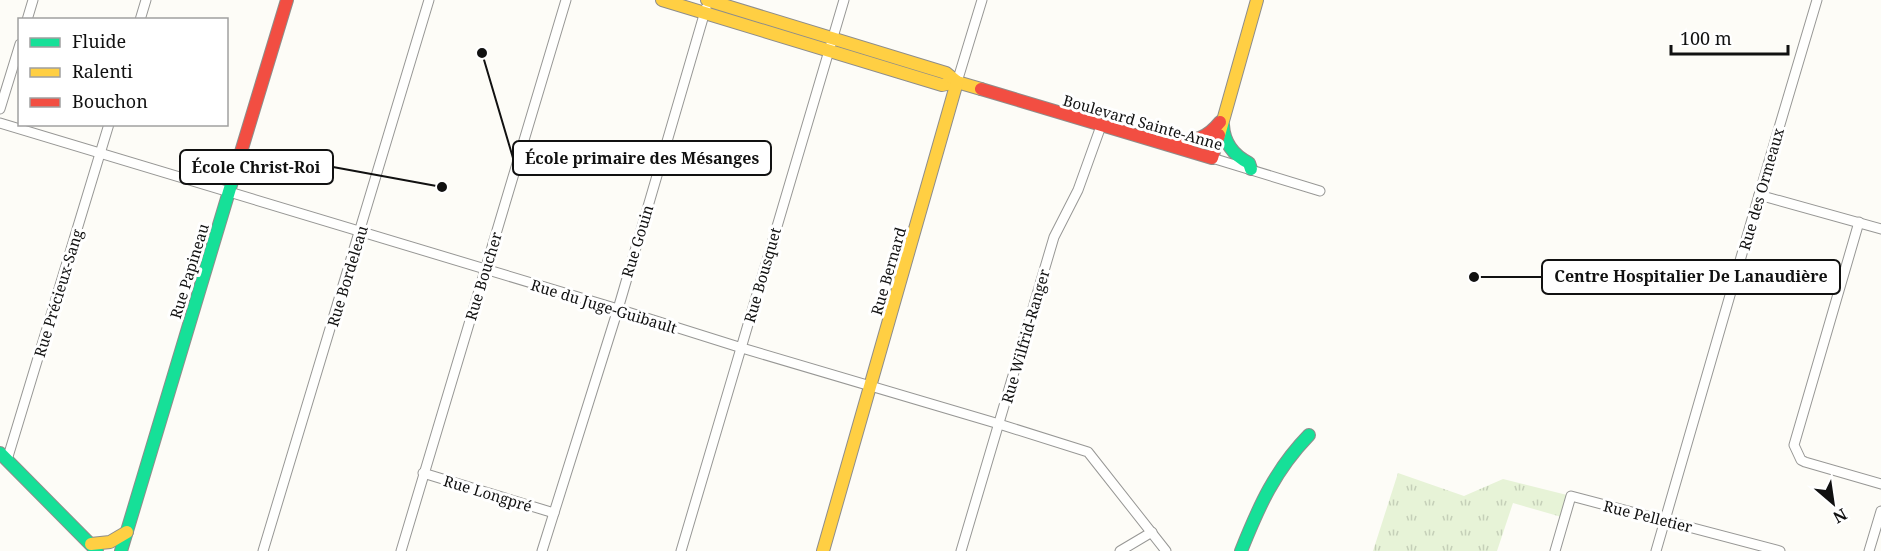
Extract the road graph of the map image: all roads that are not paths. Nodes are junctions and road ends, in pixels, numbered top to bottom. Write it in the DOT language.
graph roads {
  1 [pos="33,0"];
  2 [pos="146,0"];
  3 [pos="286,0"];
  4 [pos="429,0"];
  5 [pos="566,0"];
  6 [pos="662,0"];
  7 [pos="708,0"];
  8 [pos="844,0"];
  9 [pos="982,0"];
  10 [pos="1257,0"];
  11 [pos="1817,0"];
  12 [pos="705,13"];
  13 [pos="28,18"];
  14 [pos="141,18"];
  15 [pos="830,44"];
  16 [pos="18,50"];
  17 [pos="957,82"];
  18 [pos="0,109"];
  19 [pos="1225,112"];
  20 [pos="0,123"];
  21 [pos="108,126"];
  22 [pos="1101,126"];
  23 [pos="1154,141"];
  24 [pos="100,154"];
  25 [pos="1212,158"];
  26 [pos="1251,169"];
  27 [pos="1320,191"];
  28 [pos="229,193"];
  29 [pos="1759,195"];
  30 [pos="1859,222"];
  31 [pos="1881,229"];
  32 [pos="360,232"];
  33 [pos="485,270"];
  34 [pos="618,309"];
  35 [pos="742,348"];
  36 [pos="870,386"];
  37 [pos="999,424"];
  38 [pos="1309,435"];
  39 [pos="4,457"];
  40 [pos="423,473"];
  41 [pos="1881,484"];
  42 [pos="1881,511"];
  43 [pos="554,513"];
  44 [pos="1665,520"];
  45 [pos="127,532"];
  46 [pos="1152,532"];
  47 [pos="94,548"];
  48 [pos="121,551"];
  49 [pos="264,551"];
  50 [pos="400,551"];
  51 [pos="542,551"];
  52 [pos="681,551"];
  53 [pos="824,551"];
  54 [pos="961,551"];
  55 [pos="1120,551"];
  56 [pos="1166,551"];
  57 [pos="1242,551"];
  58 [pos="1555,551"];
  59 [pos="1656,551"];
  60 [pos="1780,551"];
  61 [pos="1869,551"];
  1 -- 13 [label="street"];
  2 -- 14 [label="street"];
  3 -- 28 [label="street, Rue Papineau"];
  4 -- 32 [label="street, Rue Bordeleau"];
  5 -- 33 [label="street, Rue Boucher"];
  6 -- 12 [label="street, Boulevard Sainte-Anne"];
  7 -- 12 [label="street, Rue Gouin"];
  7 -- 15 [label="street, Boulevard Sainte-Anne"];
  8 -- 15 [label="street, Rue Bousquet"];
  9 -- 17 [label="street, Rue Bernard"];
  10 -- 19 [label="street"];
  11 -- 29 [label="street, Rue des Ormeaux"];
  12 -- 15 [label="street, Boulevard Sainte-Anne"];
  12 -- 34 [label="street, Rue Gouin"];
  15 -- 17 [label="street, Boulevard Sainte-Anne"];
  15 -- 35 [label="street, Rue Bousquet"];
  16 -- 18 [label="street"];
  17 -- 22 [label="street, Boulevard Sainte-Anne"];
  17 -- 36 [label="street, Rue Bernard"];
  19 -- 23 [label="street"];
  19 -- 25 [label="street"];
  19 -- 26 [label="street"];
  20 -- 24 [label="street, Rue du Juge-Guibault"];
  21 -- 24 [label="street, Rue Précieux-Sang"];
  22 -- 23 [label="street, Boulevard Sainte-Anne"];
  22 -- 37 [label="street, Rue Wilfrid-Ranger"];
  23 -- 25 [label="street, Boulevard Sainte-Anne"];
  24 -- 28 [label="street, Rue du Juge-Guibault"];
  24 -- 39 [label="street, Rue Précieux-Sang"];
  25 -- 26 [label="street, Boulevard Sainte-Anne"];
  26 -- 27 [label="street, Boulevard Sainte-Anne"];
  28 -- 32 [label="street, Rue du Juge-Guibault"];
  28 -- 45 [label="street, Rue Papineau"];
  29 -- 30 [label="street"];
  29 -- 44 [label="street, Rue des Ormeaux"];
  30 -- 31 [label="street"];
  30 -- 41 [label="street"];
  32 -- 33 [label="street, Rue du Juge-Guibault"];
  32 -- 49 [label="street, Rue Bordeleau"];
  33 -- 34 [label="street, Rue du Juge-Guibault"];
  33 -- 40 [label="street, Rue Boucher"];
  34 -- 35 [label="street, Rue du Juge-Guibault"];
  34 -- 43 [label="street, Rue Gouin"];
  35 -- 36 [label="street, Rue du Juge-Guibault"];
  35 -- 52 [label="street, Rue Bousquet"];
  36 -- 37 [label="street, Rue du Juge-Guibault"];
  36 -- 53 [label="street, Rue Bernard"];
  37 -- 46 [label="street, Rue du Juge-Guibault"];
  37 -- 54 [label="street, Rue Wilfrid-Ranger"];
  38 -- 57 [label="street"];
  39 -- 47 [label="street"];
  40 -- 43 [label="street, Rue Longpré"];
  40 -- 50 [label="street, Rue Boucher"];
  42 -- 61 [label="street"];
  43 -- 51 [label="street, Rue Gouin"];
  44 -- 58 [label="street, Rue Pelletier"];
  44 -- 59 [label="street, Rue des Ormeaux"];
  44 -- 60 [label="street, Rue Pelletier"];
  45 -- 47 [label="street"];
  45 -- 48 [label="street, Rue Papineau"];
  46 -- 55 [label="street"];
  46 -- 56 [label="street, Rue du Juge-Guibault"];
}
